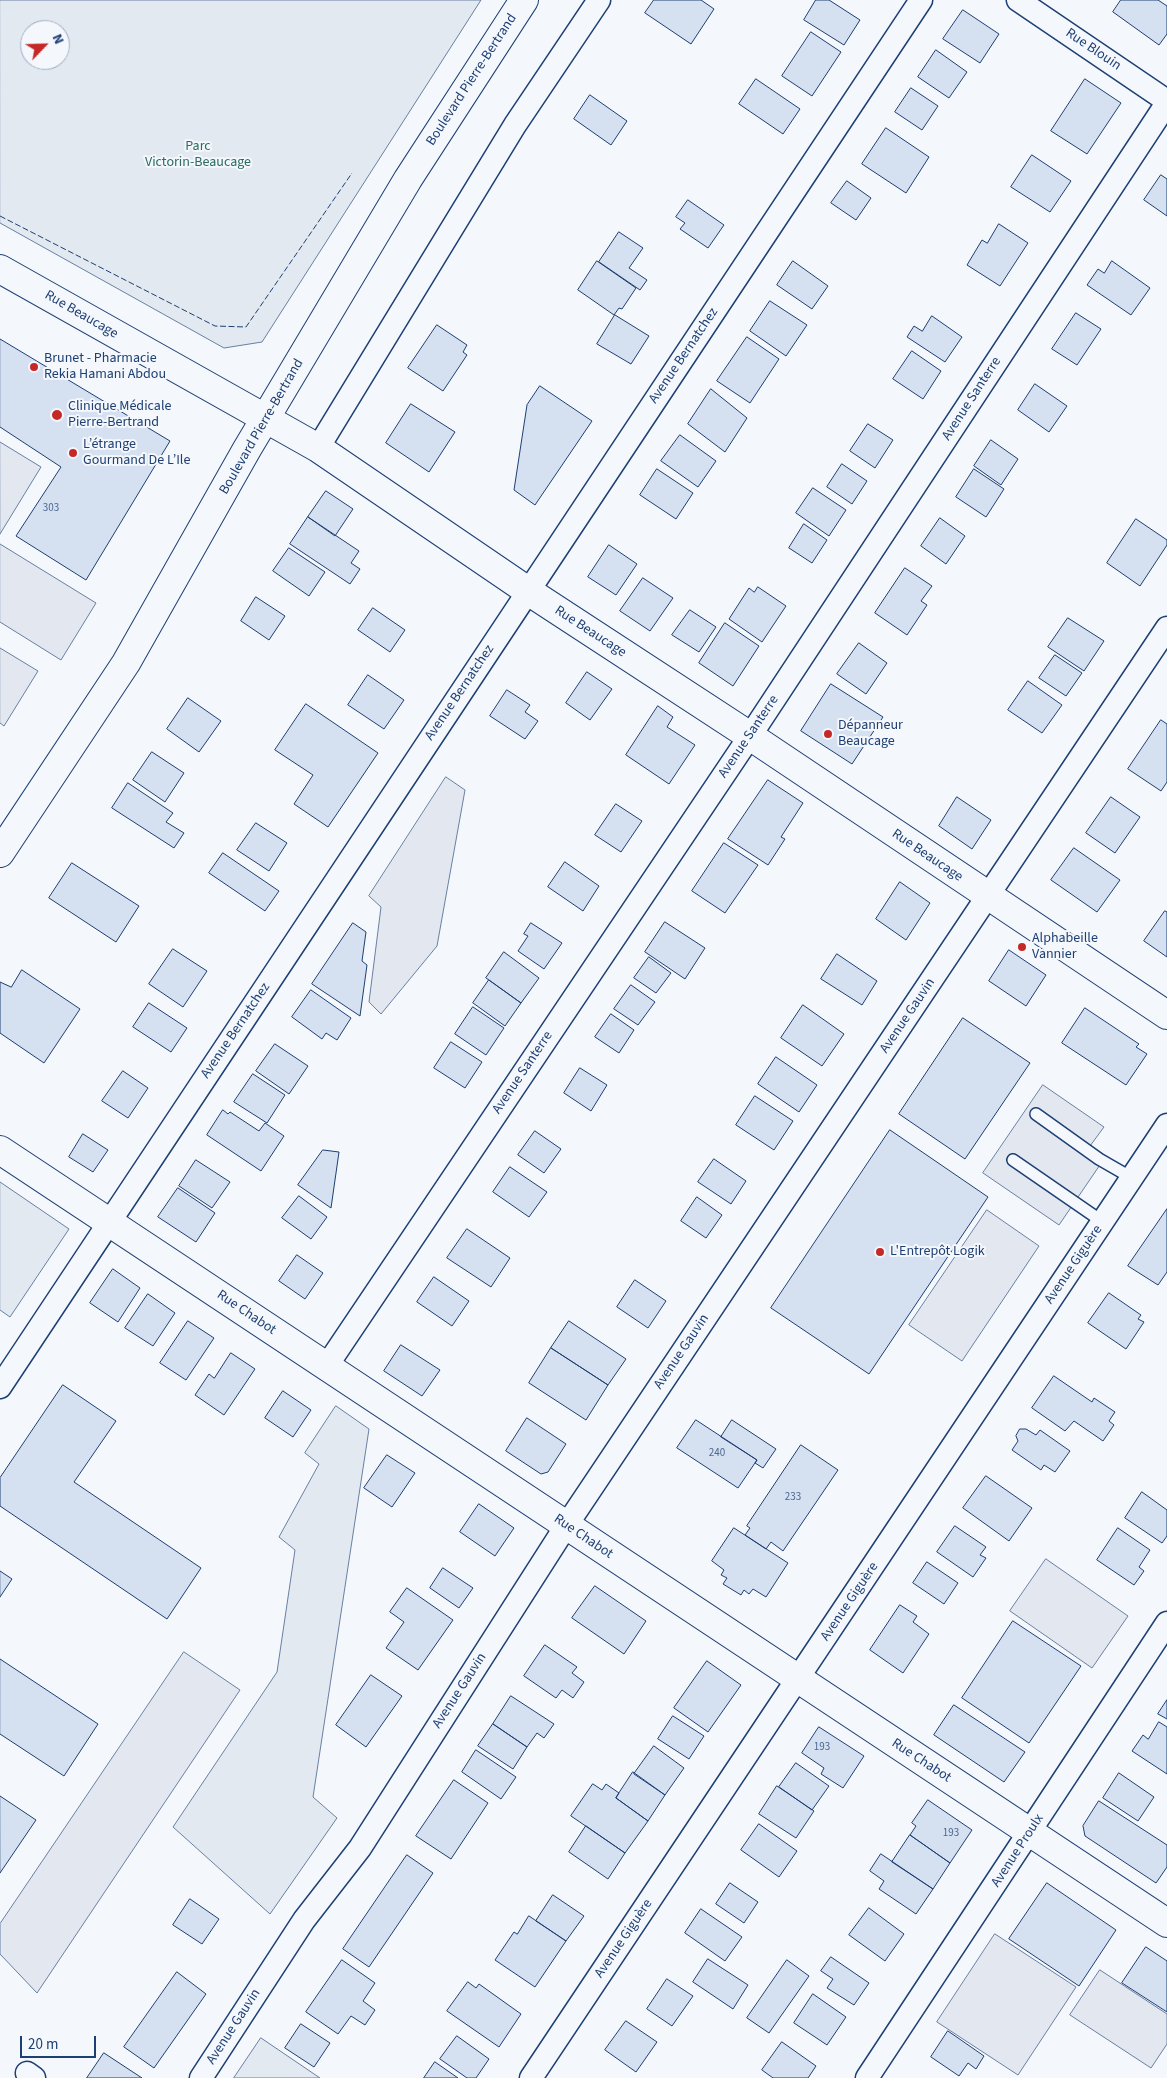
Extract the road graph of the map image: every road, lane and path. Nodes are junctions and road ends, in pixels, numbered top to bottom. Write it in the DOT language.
graph roads {
  1 [pos="524,0"];
  2 [pos="599,0"];
  3 [pos="922,0"];
  4 [pos="1018,0"];
  5 [pos="1167,102"];
  6 [pos="0,269"];
  7 [pos="266,419"];
  8 [pos="318,448"];
  9 [pos="528,591"];
  10 [pos="1167,628"];
  11 [pos="750,736"];
  12 [pos="0,853"];
  13 [pos="988,897"];
  14 [pos="1167,1015"];
  15 [pos="1036,1114"];
  16 [pos="1167,1125"];
  17 [pos="0,1150"];
  18 [pos="1013,1160"];
  19 [pos="1132,1178"];
  20 [pos="110,1222"];
  21 [pos="1102,1222"];
  22 [pos="326,1367"];
  23 [pos="0,1387"];
  24 [pos="566,1526"];
  25 [pos="1167,1623"];
  26 [pos="798,1681"];
  27 [pos="1030,1832"];
  28 [pos="1167,1923"];
  29 [pos="201,2078"];
  30 [pos="531,2078"];
  31 [pos="867,2078"];
  1 -- 7 [label="street, Boulevard Pierre-Bertrand"];
  2 -- 8 [label="street"];
  3 -- 9 [label="street, Avenue Bernatchez"];
  4 -- 5 [label="street, Rue Blouin"];
  5 -- 11 [label="street, Avenue Santerre"];
  6 -- 7 [label="street, Rue Beaucage"];
  7 -- 8 [label="street, Rue Beaucage"];
  7 -- 12 [label="street, Boulevard Pierre-Bertrand"];
  8 -- 9 [label="street, Rue Beaucage"];
  9 -- 11 [label="street, Rue Beaucage"];
  9 -- 20 [label="street, Avenue Bernatchez"];
  10 -- 13 [label="street, Avenue Gauvin"];
  11 -- 13 [label="street, Rue Beaucage"];
  11 -- 22 [label="street, Avenue Santerre"];
  13 -- 14 [label="street, Rue Beaucage"];
  13 -- 24 [label="street, Avenue Gauvin"];
  15 -- 19 [label="lane"];
  16 -- 19 [label="street, Avenue Giguère"];
  17 -- 20 [label="street, Rue Chabot"];
  18 -- 21 [label="lane"];
  19 -- 21 [label="street, Avenue Giguère"];
  20 -- 22 [label="street, Rue Chabot"];
  20 -- 23 [label="street, Avenue Bernatchez"];
  21 -- 26 [label="street, Avenue Giguère"];
  22 -- 24 [label="street, Rue Chabot"];
  24 -- 26 [label="street, Rue Chabot"];
  24 -- 29 [label="street, Avenue Gauvin"];
  25 -- 27 [label="street, Avenue Proulx"];
  26 -- 27 [label="street, Rue Chabot"];
  26 -- 30 [label="street, Avenue Giguère"];
  27 -- 28 [label="street, Rue Chabot"];
  27 -- 31 [label="street, Avenue Proulx"];
}
